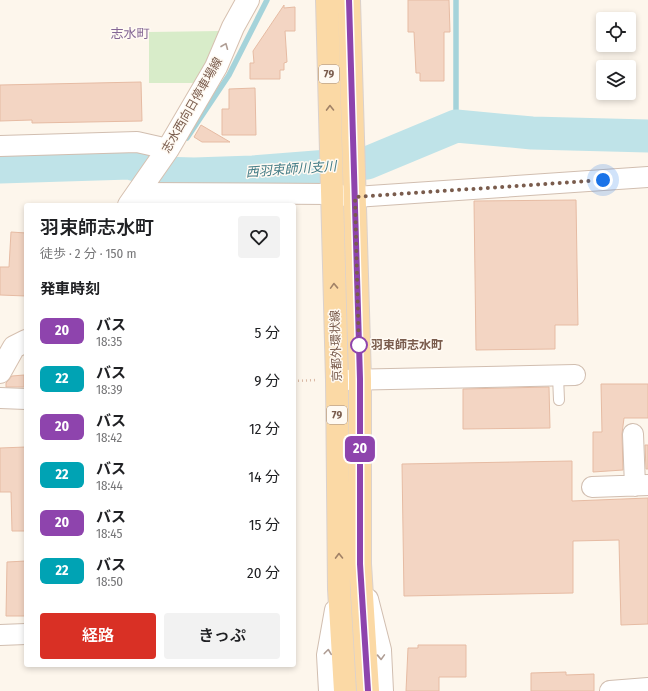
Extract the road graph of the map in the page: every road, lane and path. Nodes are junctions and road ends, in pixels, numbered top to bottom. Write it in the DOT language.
graph roads {
  1 [pos="248,0"];
  2 [pos="327,0"];
  3 [pos="349,0"];
  4 [pos="0,146"];
  5 [pos="648,177"];
  6 [pos="148,178"];
  7 [pos="331,186"];
  8 [pos="355,187"];
  9 [pos="13,344"];
  10 [pos="0,372"];
  11 [pos="566,375"];
  12 [pos="360,379"];
  13 [pos="337,380"];
  14 [pos="0,398"];
  15 [pos="24,399"];
  16 [pos="559,400"];
  17 [pos="633,434"];
  18 [pos="642,485"];
  19 [pos="592,487"];
  20 [pos="360,564"];
  21 [pos="339,589"];
  22 [pos="24,634"];
  23 [pos="0,635"];
  24 [pos="648,688"];
  25 [pos="328,691"];
  26 [pos="345,691"];
  27 [pos="368,691"];
  28 [pos="383,691"];
  29 [pos="610,691"];
  6 -- 1 [label="main road, 志水西向日停車場線, one-way"];
  7 -- 2 [label="main road, 京都外環状線 / 79, one-way"];
  3 -- 8 [label="main road, 京都外環状線 / 79"];
  4 -- 6 [label="street"];
  5 -- 8 [label="street"];
  6 -- 7 [label="street"];
  7 -- 8 [label="street"];
  13 -- 7 [label="main road, 京都外環状線 / 79, one-way"];
  8 -- 12 [label="main road, 京都外環状線 / 79"];
  9 -- 10 [label="main road"];
  11 -- 12 [label="street"];
  11 -- 16 [label="lane"];
  12 -- 13 [label="street"];
  12 -- 20 [label="main road, 京都外環状線 / 79"];
  21 -- 13 [label="main road, 京都外環状線 / 79, one-way"];
  14 -- 15 [label="street"];
  17 -- 18 [label="street"];
  18 -- 19 [label="street"];
  20 -- 27 [label="main road, 京都外環状線 / 79"];
  20 -- 28 [label="street, one-way"];
  25 -- 21 [label="street, one-way"];
  21 -- 26 [label="main road, 京都外環状線 / 79"];
  22 -- 23 [label="street"];
  24 -- 29 [label="street"];
}
